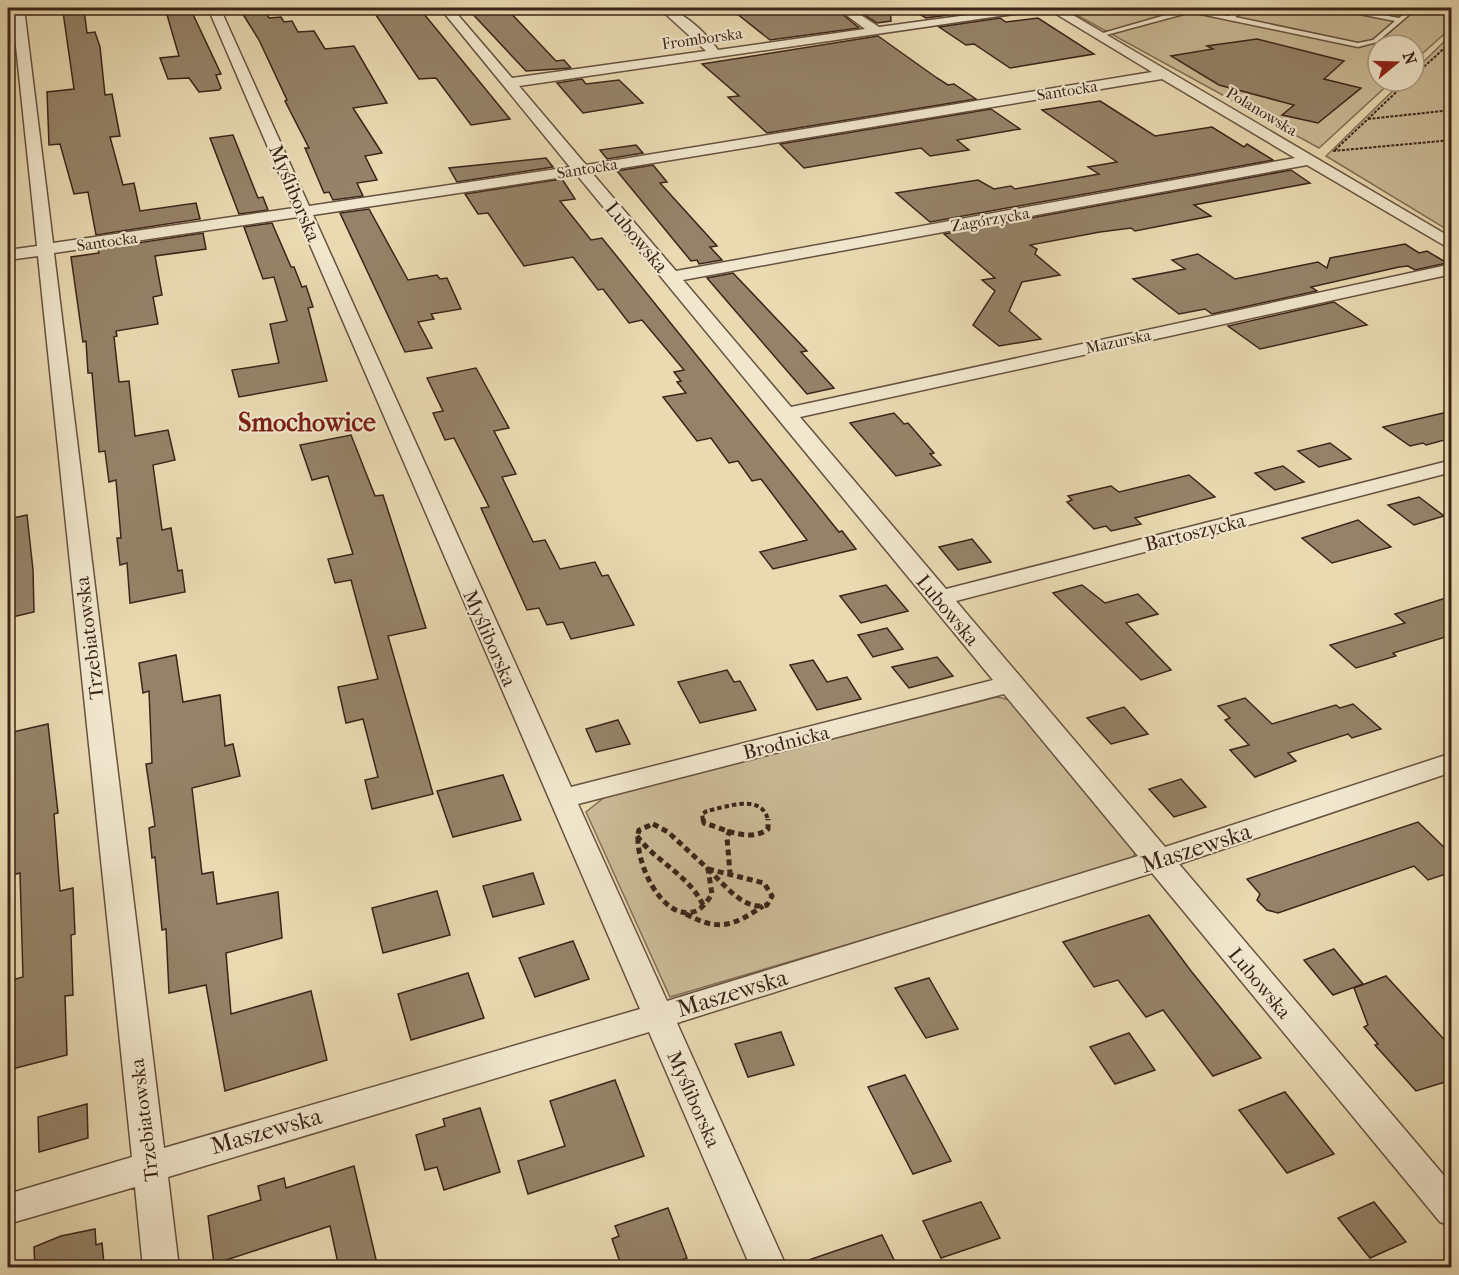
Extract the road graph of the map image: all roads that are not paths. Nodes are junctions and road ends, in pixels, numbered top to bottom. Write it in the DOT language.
graph roads {
  1 [pos="18,8"];
  2 [pos="214,8"];
  3 [pos="446,8"];
  4 [pos="665,8"];
  5 [pos="843,8"];
  6 [pos="1042,8"];
  7 [pos="1053,8"];
  8 [pos="1247,8"];
  9 [pos="1339,8"];
  10 [pos="1414,8"];
  11 [pos="1186,9"];
  12 [pos="1229,18"];
  13 [pos="1400,20"];
  14 [pos="876,31"];
  15 [pos="1099,35"];
  16 [pos="714,53"];
  17 [pos="1166,74"];
  18 [pos="509,83"];
  19 [pos="1306,158"];
  20 [pos="581,170"];
  21 [pos="302,212"];
  22 [pos="1452,245"];
  23 [pos="44,250"];
  24 [pos="8,255"];
  25 [pos="1452,269"];
  26 [pos="670,277"];
  27 [pos="785,414"];
  28 [pos="1452,466"];
  29 [pos="938,598"];
  30 [pos="1011,684"];
  31 [pos="1452,762"];
  32 [pos="562,799"];
  33 [pos="1159,860"];
  34 [pos="657,1017"];
  35 [pos="149,1166"];
  36 [pos="8,1209"];
  37 [pos="1452,1211"];
  38 [pos="161,1268"];
  39 [pos="769,1268"];
  1 -- 23 [label="street, Trzebiatowska"];
  2 -- 21 [label="street, Myśliborska"];
  3 -- 18 [label="street, Lubowska"];
  4 -- 16 [label="street"];
  5 -- 14 [label="street"];
  6 -- 14 [label="street, Fromborska"];
  7 -- 15 [label="street, Polanowska"];
  8 -- 12 [label="lane"];
  9 -- 13 [label="lane"];
  10 -- 13 [label="lane"];
  11 -- 12 [label="lane"];
  11 -- 15 [label="lane"];
  12 -- 13 [label="lane"];
  14 -- 16 [label="street, Fromborska"];
  15 -- 17 [label="street, Polanowska"];
  16 -- 18 [label="street, Fromborska"];
  17 -- 19 [label="street, Polanowska"];
  17 -- 20 [label="street, Santocka"];
  18 -- 20 [label="street, Lubowska"];
  19 -- 22 [label="street, Polanowska"];
  19 -- 26 [label="street, Zagórzycka"];
  20 -- 21 [label="street, Santocka"];
  20 -- 26 [label="street, Lubowska"];
  21 -- 23 [label="street, Santocka"];
  21 -- 32 [label="street, Myśliborska"];
  23 -- 24 [label="street, Santocka"];
  23 -- 35 [label="street, Trzebiatowska"];
  25 -- 27 [label="street, Mazurska"];
  26 -- 27 [label="street, Lubowska"];
  27 -- 29 [label="street, Lubowska"];
  28 -- 29 [label="street, Bartoszycka"];
  29 -- 30 [label="street, Lubowska"];
  30 -- 32 [label="street, Brodnicka"];
  30 -- 33 [label="street, Lubowska"];
  31 -- 33 [label="street, Maszewska"];
  32 -- 34 [label="street, Myśliborska"];
  33 -- 34 [label="street, Maszewska"];
  33 -- 37 [label="street, Lubowska"];
  34 -- 35 [label="street, Maszewska"];
  34 -- 39 [label="street, Myśliborska"];
  35 -- 36 [label="street, Maszewska"];
  35 -- 38 [label="street, Trzebiatowska"];
}
